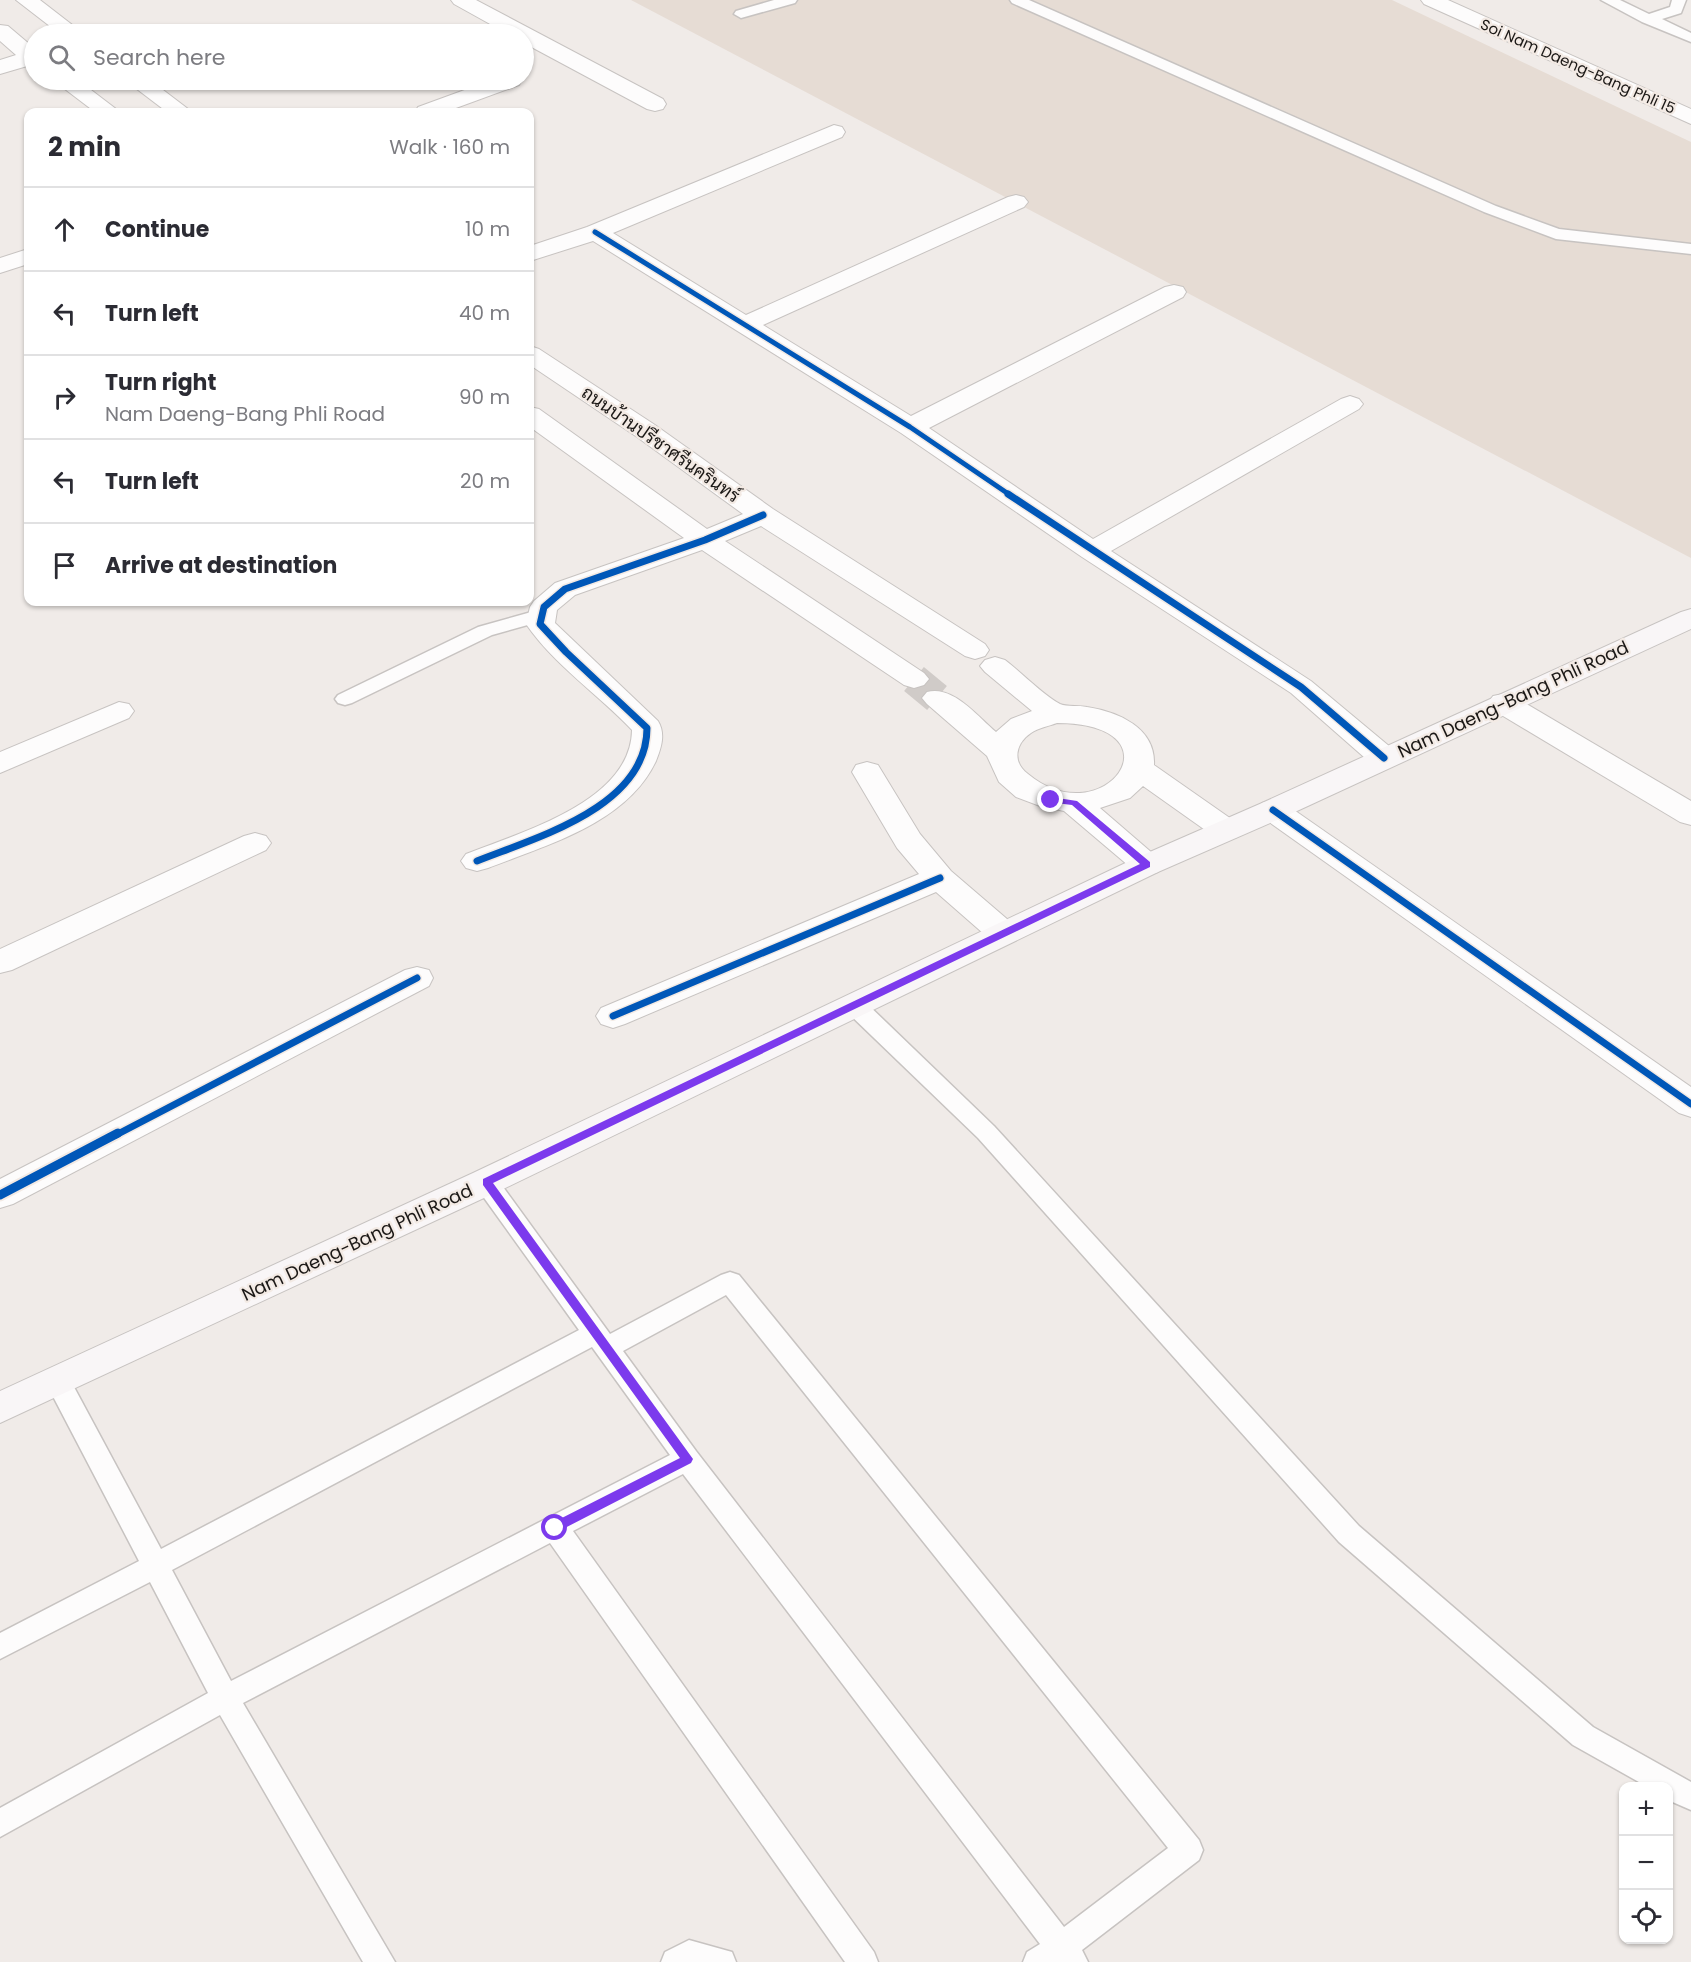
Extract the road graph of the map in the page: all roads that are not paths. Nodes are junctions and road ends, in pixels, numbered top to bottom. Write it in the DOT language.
graph roads {
  1 [pos="26,0"];
  2 [pos="461,0"];
  3 [pos="790,0"];
  4 [pos="1017,0"];
  5 [pos="1431,0"];
  6 [pos="1608,0"];
  7 [pos="1679,0"];
  8 [pos="741,14"];
  9 [pos="1647,19"];
  10 [pos="60,24"];
  11 [pos="504,24"];
  12 [pos="0,31"];
  13 [pos="1691,38"];
  14 [pos="534,41"];
  15 [pos="24,49"];
  16 [pos="566,58"];
  17 [pos="24,60"];
  18 [pos="0,67"];
  19 [pos="534,71"];
  20 [pos="78,90"];
  21 [pos="149,90"];
  22 [pos="484,90"];
  23 [pos="655,104"];
  24 [pos="103,108"];
  25 [pos="175,108"];
  26 [pos="437,108"];
  27 [pos="1691,117"];
  28 [pos="834,132"];
  29 [pos="1016,202"];
  30 [pos="595,232"];
  31 [pos="1691,249"];
  32 [pos="534,253"];
  33 [pos="24,257"];
  34 [pos="0,266"];
  35 [pos="1174,292"];
  36 [pos="745,324"];
  37 [pos="534,357"];
  38 [pos="1350,404"];
  39 [pos="534,418"];
  40 [pos="910,427"];
  41 [pos="763,515"];
  42 [pos="705,540"];
  43 [pos="1092,551"];
  44 [pos="542,615"];
  45 [pos="1691,618"];
  46 [pos="914,679"];
  47 [pos="937,698"];
  48 [pos="345,699"];
  49 [pos="1503,703"];
  50 [pos="119,711"];
  51 [pos="1054,714"];
  52 [pos="1001,752"];
  53 [pos="1384,758"];
  54 [pos="0,763"];
  55 [pos="1140,770"];
  56 [pos="867,772"];
  57 [pos="1074,803"];
  58 [pos="1273,810"];
  59 [pos="1691,815"];
  60 [pos="1226,830"];
  61 [pos="255,843"];
  62 [pos="477,861"];
  63 [pos="1147,865"];
  64 [pos="940,878"];
  65 [pos="1004,933"];
  66 [pos="0,962"];
  67 [pos="417,978"];
  68 [pos="854,1005"];
  69 [pos="613,1016"];
  70 [pos="1691,1104"];
  71 [pos="486,1182"];
  72 [pos="0,1195"];
  73 [pos="601,1341"];
  74 [pos="58,1381"];
  75 [pos="0,1408"];
  76 [pos="687,1459"];
  77 [pos="555,1528"];
  78 [pos="155,1566"];
  79 [pos="0,1647"];
  80 [pos="225,1698"];
  81 [pos="1691,1797"];
  82 [pos="0,1823"];
  83 [pos="1058,1957"];
  84 [pos="380,1962"];
  85 [pos="676,1962"];
  86 [pos="721,1962"];
  87 [pos="863,1962"];
  1 -- 10 [label="street"];
  2 -- 11 [label="street"];
  3 -- 8 [label="lane"];
  4 -- 31 [label="lane"];
  5 -- 27 [label="street, Soi Nam Daeng-Bang Phli 15"];
  6 -- 9 [label="lane"];
  7 -- 9 [label="lane"];
  9 -- 13 [label="lane"];
  12 -- 15 [label="street"];
  14 -- 16 [label="street"];
  16 -- 19 [label="street"];
  16 -- 23 [label="street"];
  17 -- 18 [label="street"];
  20 -- 24 [label="street"];
  21 -- 25 [label="street"];
  22 -- 26 [label="street"];
  28 -- 30 [label="street"];
  29 -- 36 [label="street"];
  30 -- 32 [label="street"];
  30 -- 36 [label="street"];
  33 -- 34 [label="street"];
  35 -- 40 [label="street"];
  36 -- 40 [label="street"];
  37 -- 41 [label="street, ถนนบ้านปรีชาศรีนครินทร์"];
  38 -- 43 [label="street"];
  39 -- 42 [label="street"];
  40 -- 43 [label="street"];
  41 -- 42 [label="street"];
  41 -- 51 [label="street, ถนนบ้านปรีชาศรีนครินทร์"];
  42 -- 44 [label="street"];
  42 -- 46 [label="street"];
  43 -- 53 [label="street"];
  44 -- 48 [label="lane"];
  44 -- 62 [label="street"];
  45 -- 49 [label="main road, Nam Daeng-Bang Phli Road"];
  47 -- 52 [label="street"];
  49 -- 53 [label="main road, Nam Daeng-Bang Phli Road"];
  49 -- 59 [label="street"];
  50 -- 54 [label="street"];
  51 -- 52 [label="street"];
  51 -- 55 [label="street"];
  52 -- 57 [label="street"];
  53 -- 58 [label="main road, Nam Daeng-Bang Phli Road"];
  55 -- 57 [label="street"];
  55 -- 60 [label="street"];
  56 -- 64 [label="street"];
  57 -- 63 [label="street"];
  58 -- 60 [label="main road, Nam Daeng-Bang Phli Road"];
  58 -- 70 [label="street"];
  60 -- 63 [label="main road, Nam Daeng-Bang Phli Road"];
  61 -- 66 [label="street"];
  63 -- 65 [label="main road, Nam Daeng-Bang Phli Road"];
  64 -- 65 [label="street"];
  64 -- 69 [label="street"];
  65 -- 68 [label="main road, Nam Daeng-Bang Phli Road"];
  67 -- 72 [label="street"];
  68 -- 71 [label="main road, Nam Daeng-Bang Phli Road"];
  68 -- 81 [label="lane"];
  71 -- 73 [label="lane"];
  71 -- 74 [label="main road, Nam Daeng-Bang Phli Road"];
  73 -- 76 [label="lane"];
  73 -- 78 [label="lane"];
  73 -- 83 [label="lane"];
  74 -- 75 [label="main road, Nam Daeng-Bang Phli Road"];
  74 -- 78 [label="lane"];
  76 -- 77 [label="lane"];
  76 -- 83 [label="lane"];
  77 -- 80 [label="lane"];
  77 -- 87 [label="lane"];
  78 -- 79 [label="lane"];
  78 -- 80 [label="lane"];
  80 -- 82 [label="lane"];
  80 -- 84 [label="lane"];
  85 -- 86 [label="lane"];
}
